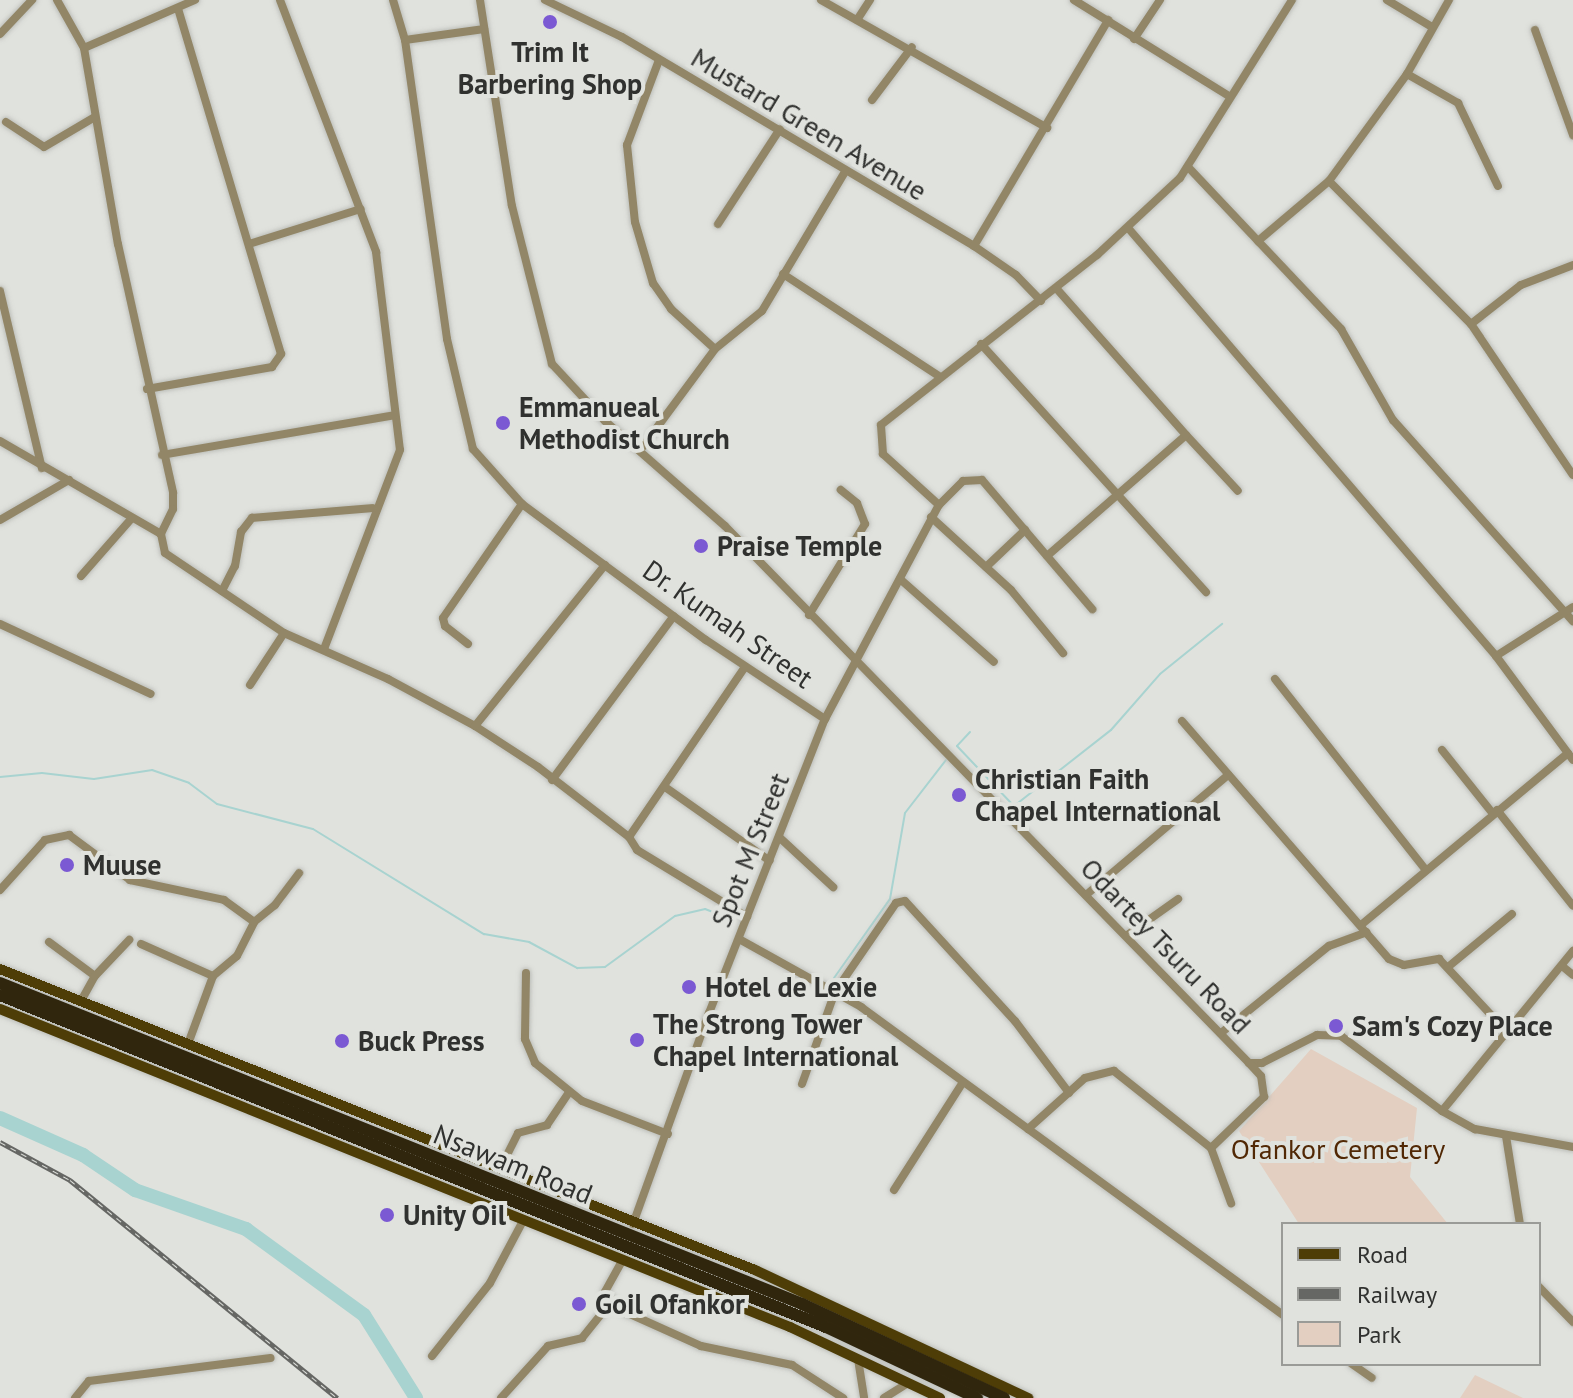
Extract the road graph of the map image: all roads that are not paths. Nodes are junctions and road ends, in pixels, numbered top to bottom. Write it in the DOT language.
graph roads {
  1 [pos="32,0"];
  2 [pos="57,0"];
  3 [pos="195,0"];
  4 [pos="280,0"];
  5 [pos="393,0"];
  6 [pos="480,0"];
  7 [pos="545,0"];
  8 [pos="574,0"];
  9 [pos="821,0"];
  10 [pos="870,0"];
  11 [pos="1074,0"];
  12 [pos="1160,0"];
  13 [pos="1292,0"];
  14 [pos="1387,0"];
  15 [pos="1449,0"];
  16 [pos="178,8"];
  17 [pos="570,10"];
  18 [pos="857,20"];
  19 [pos="1108,20"];
  20 [pos="1432,27"];
  21 [pos="484,29"];
  22 [pos="1535,30"];
  23 [pos="0,34"];
  24 [pos="1134,39"];
  25 [pos="405,40"];
  26 [pos="912,47"];
  27 [pos="84,48"];
  28 [pos="659,60"];
  29 [pos="1407,74"];
  30 [pos="1229,96"];
  31 [pos="872,100"];
  32 [pos="95,117"];
  33 [pos="6,122"];
  34 [pos="1047,128"];
  35 [pos="780,129"];
  36 [pos="1573,135"];
  37 [pos="1188,167"];
  38 [pos="845,172"];
  39 [pos="1329,181"];
  40 [pos="1498,186"];
  41 [pos="361,209"];
  42 [pos="718,224"];
  43 [pos="1129,229"];
  44 [pos="1258,241"];
  45 [pos="249,244"];
  46 [pos="974,246"];
  47 [pos="1573,265"];
  48 [pos="783,274"];
  49 [pos="1056,288"];
  50 [pos="0,291"];
  51 [pos="1041,301"];
  52 [pos="1471,324"];
  53 [pos="981,344"];
  54 [pos="715,349"];
  55 [pos="939,376"];
  56 [pos="147,389"];
  57 [pos="395,415"];
  58 [pos="1186,435"];
  59 [pos="0,441"];
  60 [pos="641,449"];
  61 [pos="162,455"];
  62 [pos="42,468"];
  63 [pos="1573,475"];
  64 [pos="69,480"];
  65 [pos="841,490"];
  66 [pos="1238,491"];
  67 [pos="1115,494"];
  68 [pos="522,504"];
  69 [pos="939,505"];
  70 [pos="373,508"];
  71 [pos="931,517"];
  72 [pos="132,518"];
  73 [pos="0,520"];
  74 [pos="1025,530"];
  75 [pos="161,534"];
  76 [pos="1047,556"];
  77 [pos="605,565"];
  78 [pos="986,567"];
  79 [pos="81,576"];
  80 [pos="900,579"];
  81 [pos="222,591"];
  82 [pos="1206,592"];
  83 [pos="1092,609"];
  84 [pos="1569,609"];
  85 [pos="809,615"];
  86 [pos="674,616"];
  87 [pos="1573,621"];
  88 [pos="0,624"];
  89 [pos="284,633"];
  90 [pos="468,644"];
  91 [pos="324,649"];
  92 [pos="1063,653"];
  93 [pos="1496,656"];
  94 [pos="856,659"];
  95 [pos="994,662"];
  96 [pos="745,667"];
  97 [pos="1275,679"];
  98 [pos="250,685"];
  99 [pos="151,694"];
  100 [pos="825,719"];
  101 [pos="1182,721"];
  102 [pos="475,726"];
  103 [pos="1442,750"];
  104 [pos="1571,756"];
  105 [pos="1228,775"];
  106 [pos="552,780"];
  107 [pos="665,787"];
  108 [pos="1495,812"];
  109 [pos="629,837"];
  110 [pos="779,837"];
  111 [pos="770,861"];
  112 [pos="1426,870"];
  113 [pos="299,873"];
  114 [pos="833,887"];
  115 [pos="0,890"];
  116 [pos="1086,895"];
  117 [pos="1178,899"];
  118 [pos="1573,906"];
  119 [pos="1512,914"];
  120 [pos="747,917"];
  121 [pos="254,922"];
  122 [pos="1364,928"];
  123 [pos="1126,936"];
  124 [pos="739,939"];
  125 [pos="129,940"];
  126 [pos="49,942"];
  127 [pos="141,944"];
  128 [pos="1573,951"];
  129 [pos="1562,966"];
  130 [pos="1448,967"];
  131 [pos="0,969"];
  132 [pos="526,973"];
  133 [pos="1573,975"];
  134 [pos="95,976"];
  135 [pos="213,976"];
  136 [pos="0,983"];
  137 [pos="835,992"];
  138 [pos="0,995"];
  139 [pos="81,1001"];
  140 [pos="0,1009"];
  141 [pos="1504,1029"];
  142 [pos="1221,1033"];
  143 [pos="188,1044"];
  144 [pos="1249,1063"];
  145 [pos="963,1082"];
  146 [pos="802,1084"];
  147 [pos="569,1092"];
  148 [pos="1069,1093"];
  149 [pos="1442,1111"];
  150 [pos="1028,1129"];
  151 [pos="668,1134"];
  152 [pos="1506,1136"];
  153 [pos="1573,1147"];
  154 [pos="1211,1148"];
  155 [pos="500,1169"];
  156 [pos="894,1190"];
  157 [pos="1231,1203"];
  158 [pos="524,1219"];
  159 [pos="1520,1222"];
  160 [pos="633,1225"];
  161 [pos="622,1261"];
  162 [pos="1541,1289"];
  163 [pos="610,1303"];
  164 [pos="1281,1314"];
  165 [pos="1573,1322"];
  166 [pos="432,1356"];
  167 [pos="271,1358"];
  168 [pos="858,1359"];
  169 [pos="1355,1366"];
  170 [pos="1372,1378"];
  171 [pos="908,1383"];
  172 [pos="839,1397"];
  173 [pos="75,1398"];
  174 [pos="501,1398"];
  175 [pos="864,1398"];
  176 [pos="884,1398"];
  177 [pos="940,1398"];
  178 [pos="977,1398"];
  179 [pos="1004,1398"];
  180 [pos="1028,1398"];
  1 -- 23 [label="street"];
  2 -- 27 [label="street"];
  3 -- 16 [label="street"];
  4 -- 41 [label="street"];
  5 -- 25 [label="street, Dr. Kumah Street"];
  6 -- 21 [label="street, Odartey Tsuru Road"];
  7 -- 17 [label="street, Mustard Green Avenue"];
  8 -- 17 [label="street"];
  9 -- 18 [label="street"];
  10 -- 18 [label="street"];
  11 -- 19 [label="street"];
  12 -- 24 [label="street"];
  13 -- 30 [label="street"];
  14 -- 20 [label="street"];
  15 -- 20 [label="street"];
  16 -- 27 [label="street"];
  16 -- 45 [label="street"];
  17 -- 28 [label="street, Mustard Green Avenue"];
  18 -- 26 [label="street"];
  19 -- 24 [label="street"];
  19 -- 34 [label="street"];
  20 -- 29 [label="street"];
  21 -- 25 [label="street"];
  21 -- 60 [label="street, Odartey Tsuru Road"];
  22 -- 36 [label="street"];
  24 -- 30 [label="street"];
  25 -- 68 [label="street, Dr. Kumah Street"];
  26 -- 31 [label="street"];
  26 -- 34 [label="street"];
  27 -- 32 [label="street"];
  28 -- 35 [label="street, Mustard Green Avenue"];
  28 -- 54 [label="street"];
  29 -- 39 [label="street"];
  29 -- 40 [label="street"];
  30 -- 37 [label="street"];
  32 -- 33 [label="street"];
  32 -- 56 [label="street"];
  34 -- 46 [label="street"];
  35 -- 38 [label="street, Mustard Green Avenue"];
  35 -- 42 [label="street"];
  37 -- 43 [label="street"];
  37 -- 44 [label="street"];
  38 -- 46 [label="street, Mustard Green Avenue"];
  38 -- 48 [label="street"];
  39 -- 44 [label="street"];
  39 -- 52 [label="street"];
  41 -- 45 [label="street"];
  41 -- 57 [label="street"];
  43 -- 49 [label="street"];
  43 -- 93 [label="street"];
  44 -- 84 [label="street"];
  45 -- 56 [label="street"];
  46 -- 51 [label="street, Mustard Green Avenue"];
  47 -- 52 [label="street"];
  48 -- 54 [label="street"];
  48 -- 55 [label="street"];
  49 -- 51 [label="street"];
  49 -- 58 [label="street"];
  50 -- 62 [label="street"];
  51 -- 53 [label="street"];
  52 -- 63 [label="street"];
  53 -- 55 [label="street"];
  53 -- 67 [label="street"];
  54 -- 60 [label="street"];
  55 -- 69 [label="street"];
  56 -- 61 [label="street"];
  57 -- 61 [label="street"];
  57 -- 70 [label="street"];
  58 -- 66 [label="street"];
  58 -- 67 [label="street"];
  59 -- 62 [label="street"];
  60 -- 85 [label="street, Odartey Tsuru Road"];
  61 -- 75 [label="street"];
  62 -- 64 [label="street"];
  64 -- 72 [label="street"];
  64 -- 73 [label="street"];
  65 -- 85 [label="street"];
  67 -- 76 [label="street"];
  67 -- 82 [label="street"];
  68 -- 77 [label="street, Dr. Kumah Street"];
  68 -- 90 [label="street"];
  69 -- 71 [label="street, Spot M Street"];
  69 -- 74 [label="street, Spot M Street"];
  70 -- 81 [label="street"];
  70 -- 91 [label="street"];
  71 -- 78 [label="street"];
  71 -- 80 [label="street, Spot M Street"];
  72 -- 75 [label="street"];
  72 -- 79 [label="street"];
  74 -- 76 [label="street"];
  74 -- 78 [label="street"];
  75 -- 81 [label="street"];
  76 -- 83 [label="street"];
  77 -- 86 [label="street, Dr. Kumah Street"];
  77 -- 102 [label="street"];
  78 -- 92 [label="street"];
  80 -- 94 [label="street, Spot M Street"];
  80 -- 95 [label="street"];
  81 -- 89 [label="street"];
  84 -- 87 [label="street"];
  84 -- 93 [label="street"];
  85 -- 94 [label="street, Odartey Tsuru Road"];
  86 -- 96 [label="street, Dr. Kumah Street"];
  86 -- 106 [label="street"];
  88 -- 99 [label="street"];
  89 -- 91 [label="street"];
  89 -- 98 [label="street"];
  91 -- 102 [label="street"];
  93 -- 104 [label="street"];
  94 -- 100 [label="street, Spot M Street"];
  94 -- 116 [label="street, Odartey Tsuru Road"];
  96 -- 100 [label="street, Dr. Kumah Street"];
  96 -- 107 [label="street"];
  97 -- 112 [label="street"];
  100 -- 110 [label="street, Spot M Street"];
  101 -- 105 [label="street"];
  102 -- 106 [label="street"];
  103 -- 108 [label="street"];
  104 -- 108 [label="street"];
  105 -- 116 [label="street"];
  105 -- 122 [label="street"];
  106 -- 109 [label="street"];
  107 -- 109 [label="street"];
  107 -- 111 [label="street"];
  108 -- 112 [label="street"];
  108 -- 118 [label="street"];
  109 -- 120 [label="street"];
  110 -- 111 [label="street, Spot M Street"];
  110 -- 114 [label="street"];
  111 -- 120 [label="street, Spot M Street"];
  112 -- 122 [label="street"];
  113 -- 121 [label="street"];
  115 -- 121 [label="street"];
  116 -- 123 [label="street, Odartey Tsuru Road"];
  117 -- 123 [label="street"];
  119 -- 130 [label="street"];
  120 -- 124 [label="street, Spot M Street"];
  121 -- 135 [label="street"];
  122 -- 130 [label="street"];
  122 -- 142 [label="street"];
  123 -- 142 [label="street, Odartey Tsuru Road"];
  124 -- 137 [label="street"];
  124 -- 151 [label="street, Spot M Street"];
  125 -- 134 [label="street"];
  126 -- 134 [label="street"];
  127 -- 135 [label="street"];
  128 -- 129 [label="street"];
  129 -- 133 [label="street"];
  129 -- 141 [label="street"];
  130 -- 141 [label="street"];
  131 -- 139 [label="main road"];
  132 -- 147 [label="street"];
  134 -- 139 [label="street"];
  135 -- 143 [label="street"];
  136 -- 179 [label="highway, Nsawam Road"];
  137 -- 145 [label="street"];
  137 -- 146 [label="street"];
  137 -- 148 [label="street"];
  138 -- 178 [label="highway, Nsawam Road"];
  139 -- 143 [label="main road"];
  140 -- 158 [label="main road"];
  141 -- 149 [label="street"];
  142 -- 144 [label="street, Odartey Tsuru Road"];
  143 -- 155 [label="main road"];
  144 -- 149 [label="street, Odartey Tsuru Road"];
  144 -- 154 [label="street"];
  145 -- 150 [label="street"];
  145 -- 156 [label="street"];
  147 -- 151 [label="street"];
  147 -- 155 [label="street"];
  148 -- 150 [label="street"];
  148 -- 154 [label="street"];
  149 -- 152 [label="street, Odartey Tsuru Road"];
  150 -- 164 [label="street"];
  151 -- 160 [label="street, Spot M Street"];
  152 -- 153 [label="street, Odartey Tsuru Road"];
  152 -- 159 [label="street"];
  154 -- 157 [label="street"];
  155 -- 160 [label="main road"];
  158 -- 161 [label="main road"];
  158 -- 166 [label="street"];
  160 -- 180 [label="main road"];
  161 -- 163 [label="street"];
  161 -- 168 [label="main road"];
  162 -- 165 [label="street"];
  163 -- 172 [label="street"];
  163 -- 174 [label="street"];
  167 -- 173 [label="street"];
  168 -- 171 [label="main road"];
  168 -- 175 [label="street"];
  169 -- 170 [label="street"];
  171 -- 176 [label="street"];
  171 -- 177 [label="main road"];
}
